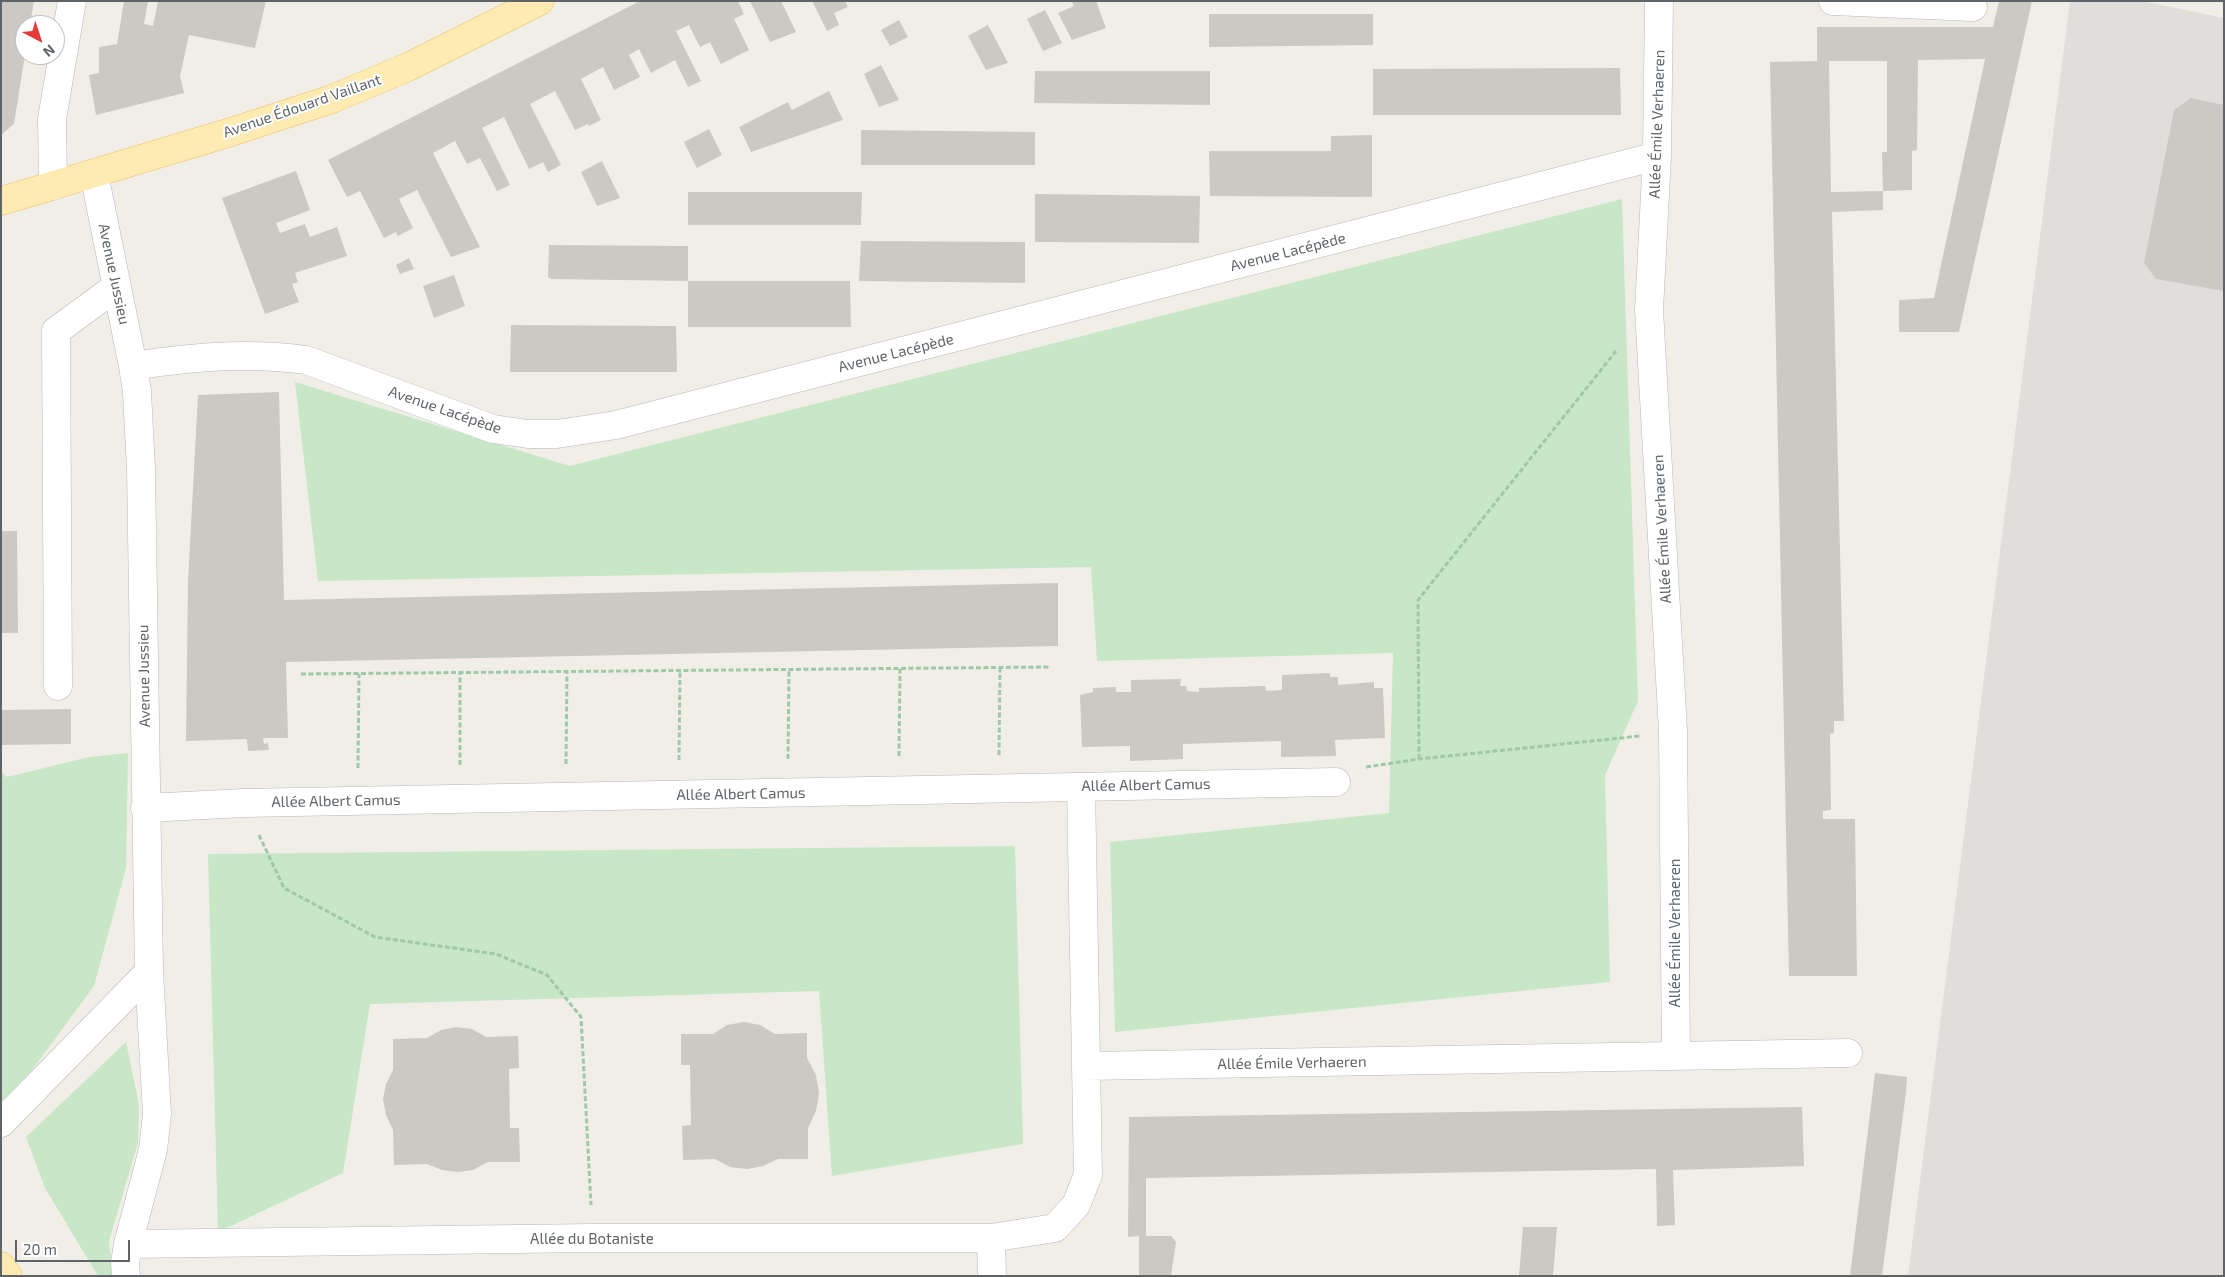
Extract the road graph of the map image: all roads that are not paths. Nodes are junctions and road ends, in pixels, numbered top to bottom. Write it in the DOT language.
graph roads {
  1 [pos="72,1"];
  2 [pos="540,1"];
  3 [pos="1660,1"];
  4 [pos="1833,1"];
  5 [pos="1973,8"];
  6 [pos="1657,156"];
  7 [pos="94,174"];
  8 [pos="53,186"];
  9 [pos="1,201"];
  10 [pos="116,287"];
  11 [pos="133,366"];
  12 [pos="58,686"];
  13 [pos="1336,782"];
  14 [pos="1081,786"];
  15 [pos="145,808"];
  16 [pos="149,972"];
  17 [pos="1848,1053"];
  18 [pos="1676,1056"];
  19 [pos="1087,1066"];
  20 [pos="1,1123"];
  21 [pos="991,1238"];
  22 [pos="128,1244"];
  23 [pos="1,1266"];
  24 [pos="8,1276"];
  25 [pos="126,1276"];
  26 [pos="992,1276"];
  1 -- 8 [label="street"];
  2 -- 7 [label="main road, Avenue Édouard Vaillant"];
  3 -- 6 [label="street, Allée Émile Verhaeren"];
  4 -- 5 [label="street"];
  6 -- 11 [label="street, Avenue Lacépède"];
  6 -- 18 [label="street, Allée Émile Verhaeren"];
  7 -- 8 [label="main road, Avenue Édouard Vaillant"];
  7 -- 10 [label="street, Avenue Jussieu"];
  8 -- 9 [label="main road, Avenue Édouard Vaillant"];
  10 -- 11 [label="street, Avenue Jussieu"];
  10 -- 12 [label="street"];
  11 -- 15 [label="street, Avenue Jussieu"];
  13 -- 14 [label="street, Allée Albert Camus"];
  14 -- 15 [label="street, Allée Albert Camus"];
  14 -- 19 [label="street"];
  15 -- 16 [label="street, Avenue Jussieu"];
  16 -- 20 [label="street"];
  16 -- 22 [label="street, Avenue Jussieu"];
  17 -- 18 [label="street, Allée Émile Verhaeren"];
  18 -- 19 [label="street, Allée Émile Verhaeren"];
  19 -- 21 [label="street, Allée du Botaniste"];
  21 -- 22 [label="street, Allée du Botaniste"];
  21 -- 26 [label="street"];
  22 -- 25 [label="street, Avenue Jussieu"];
  23 -- 24 [label="main road"];
}
